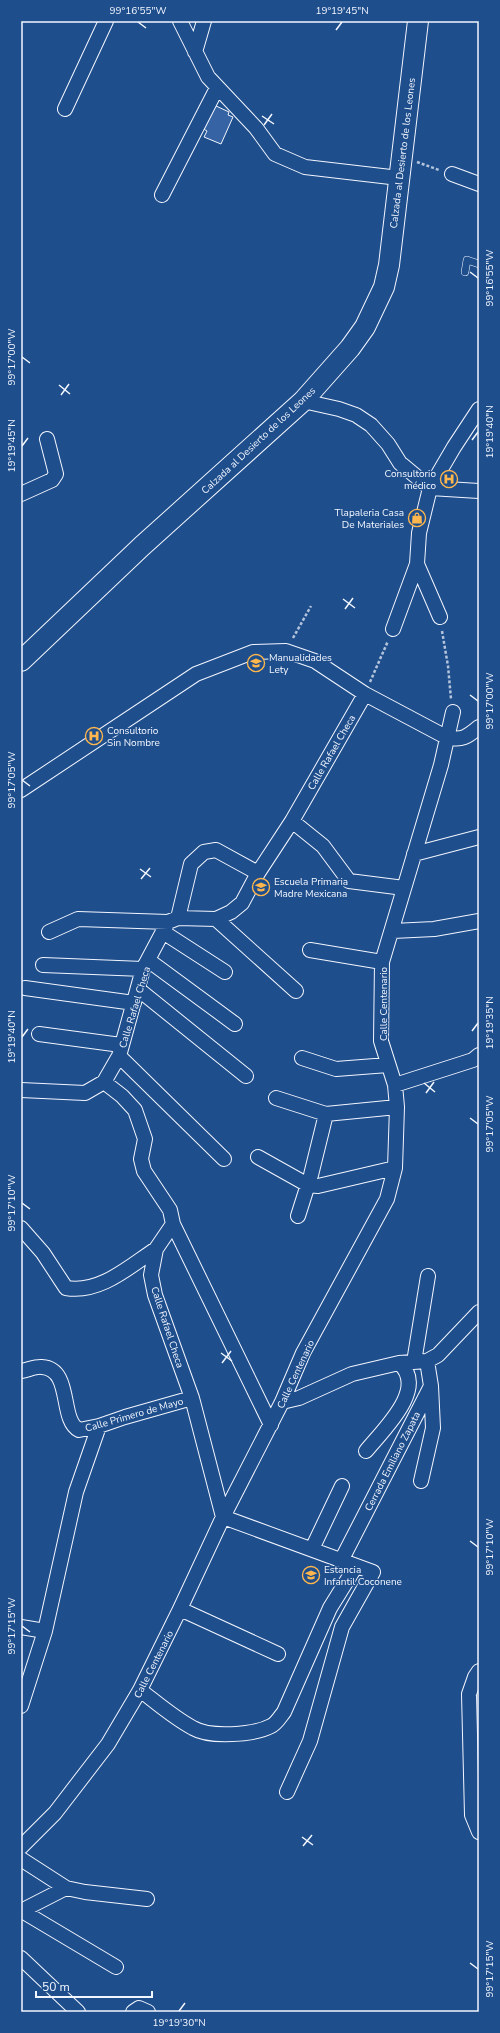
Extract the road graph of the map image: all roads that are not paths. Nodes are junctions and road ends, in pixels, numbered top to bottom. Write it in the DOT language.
graph roads {
  1 [pos="106,21"];
  2 [pos="180,21"];
  3 [pos="204,21"];
  4 [pos="418,21"];
  5 [pos="195,52"];
  6 [pos="218,88"];
  7 [pos="65,109"];
  8 [pos="452,174"];
  9 [pos="398,178"];
  10 [pos="479,184"];
  11 [pos="162,195"];
  12 [pos="479,264"];
  13 [pos="465,272"];
  14 [pos="303,401"];
  15 [pos="479,409"];
  16 [pos="47,439"];
  17 [pos="430,488"];
  18 [pos="479,491"];
  19 [pos="21,494"];
  20 [pos="417,564"];
  21 [pos="440,617"];
  22 [pos="392,629"];
  23 [pos="21,661"];
  24 [pos="365,694"];
  25 [pos="453,712"];
  26 [pos="479,727"];
  27 [pos="446,737"];
  28 [pos="21,790"];
  29 [pos="292,821"];
  30 [pos="479,837"];
  31 [pos="414,854"];
  32 [pos="258,873"];
  33 [pos="404,888"];
  34 [pos="216,919"];
  35 [pos="479,921"];
  36 [pos="170,924"];
  37 [pos="393,931"];
  38 [pos="49,932"];
  39 [pos="310,950"];
  40 [pos="382,962"];
  41 [pos="146,964"];
  42 [pos="43,965"];
  43 [pos="225,972"];
  44 [pos="25,988"];
  45 [pos="138,989"];
  46 [pos="296,991"];
  47 [pos="134,1003"];
  48 [pos="235,1024"];
  49 [pos="39,1034"];
  50 [pos="120,1051"];
  51 [pos="479,1055"];
  52 [pos="302,1058"];
  53 [pos="388,1065"];
  54 [pos="246,1076"];
  55 [pos="104,1082"];
  56 [pos="394,1085"];
  57 [pos="21,1090"];
  58 [pos="276,1098"];
  59 [pos="397,1107"];
  60 [pos="326,1114"];
  61 [pos="258,1157"];
  62 [pos="224,1159"];
  63 [pos="395,1168"];
  64 [pos="308,1185"];
  65 [pos="298,1216"];
  66 [pos="173,1224"];
  67 [pos="21,1228"];
  68 [pos="156,1249"];
  69 [pos="428,1276"];
  70 [pos="479,1312"];
  71 [pos="420,1361"];
  72 [pos="399,1363"];
  73 [pos="21,1371"];
  74 [pos="430,1386"];
  75 [pos="192,1398"];
  76 [pos="282,1402"];
  77 [pos="271,1425"];
  78 [pos="99,1426"];
  79 [pos="366,1451"];
  80 [pos="421,1481"];
  81 [pos="342,1486"];
  82 [pos="223,1517"];
  83 [pos="312,1549"];
  84 [pos="342,1559"];
  85 [pos="356,1566"];
  86 [pos="180,1609"];
  87 [pos="21,1627"];
  88 [pos="44,1630"];
  89 [pos="278,1654"];
  90 [pos="479,1671"];
  91 [pos="140,1690"];
  92 [pos="21,1706"];
  93 [pos="287,1792"];
  94 [pos="479,1832"];
  95 [pos="21,1847"];
  96 [pos="21,1859"];
  97 [pos="66,1888"];
  98 [pos="147,1899"];
  99 [pos="21,1911"];
  100 [pos="21,1958"];
  101 [pos="116,1967"];
  102 [pos="78,2012"];
  103 [pos="133,2012"];
  104 [pos="148,2012"];
  1 -- 7 [label="street"];
  2 -- 5 [label="street"];
  3 -- 5 [label="street"];
  4 -- 9 [label="street, Calzada al Desierto de los Leones"];
  5 -- 6 [label="street"];
  6 -- 9 [label="street"];
  6 -- 11 [label="street"];
  8 -- 10 [label="street"];
  9 -- 14 [label="street, Calzada al Desierto de los Leones"];
  12 -- 13 [label="lane"];
  14 -- 17 [label="street"];
  14 -- 23 [label="street, Calzada al Desierto de los Leones"];
  15 -- 17 [label="street"];
  16 -- 19 [label="street"];
  17 -- 18 [label="street"];
  17 -- 20 [label="street"];
  20 -- 21 [label="street"];
  20 -- 22 [label="street"];
  24 -- 27 [label="street"];
  24 -- 28 [label="street"];
  24 -- 29 [label="street, Calle Rafael Checa"];
  25 -- 27 [label="street, Calle Centenario"];
  26 -- 27 [label="street"];
  27 -- 31 [label="street, Calle Centenario"];
  29 -- 32 [label="street, Calle Rafael Checa"];
  29 -- 33 [label="street"];
  30 -- 31 [label="street"];
  31 -- 33 [label="street, Calle Centenario"];
  32 -- 34 [label="street, Calle Rafael Checa"];
  32 -- 36 [label="street"];
  33 -- 37 [label="street, Calle Centenario"];
  34 -- 36 [label="street, Calle Rafael Checa"];
  34 -- 46 [label="street"];
  35 -- 37 [label="street"];
  36 -- 38 [label="street"];
  36 -- 41 [label="street, Calle Rafael Checa"];
  36 -- 43 [label="street"];
  37 -- 40 [label="street, Calle Centenario"];
  39 -- 40 [label="street"];
  40 -- 53 [label="street, Calle Centenario"];
  41 -- 42 [label="street"];
  41 -- 45 [label="street, Calle Rafael Checa"];
  41 -- 48 [label="street"];
  44 -- 47 [label="street"];
  45 -- 47 [label="street, Calle Rafael Checa"];
  45 -- 54 [label="street"];
  47 -- 50 [label="street, Calle Rafael Checa"];
  49 -- 50 [label="street"];
  50 -- 55 [label="street, Calle Rafael Checa"];
  50 -- 62 [label="street"];
  51 -- 56 [label="street"];
  52 -- 53 [label="street"];
  53 -- 56 [label="street, Calle Centenario"];
  55 -- 57 [label="street"];
  55 -- 66 [label="street"];
  56 -- 59 [label="street, Calle Centenario"];
  58 -- 60 [label="street"];
  59 -- 60 [label="street"];
  59 -- 63 [label="street, Calle Centenario"];
  60 -- 64 [label="street"];
  61 -- 64 [label="street"];
  63 -- 64 [label="street"];
  63 -- 76 [label="street, Calle Centenario"];
  64 -- 65 [label="street"];
  66 -- 68 [label="street, Calle Rafael Checa"];
  66 -- 77 [label="street"];
  67 -- 68 [label="street"];
  68 -- 75 [label="street, Calle Rafael Checa"];
  69 -- 71 [label="street"];
  70 -- 71 [label="street"];
  71 -- 72 [label="street"];
  71 -- 74 [label="street"];
  72 -- 76 [label="street"];
  72 -- 79 [label="street"];
  73 -- 78 [label="street, Calle Primero de Mayo"];
  74 -- 80 [label="street"];
  74 -- 84 [label="street, Cerrada Emiliano Zapata"];
  75 -- 78 [label="street, Calle Primero de Mayo"];
  75 -- 82 [label="street, Calle Rafael Checa"];
  76 -- 77 [label="street, Calle Centenario"];
  77 -- 82 [label="street, Calle Centenario"];
  78 -- 88 [label="street"];
  81 -- 83 [label="street"];
  82 -- 83 [label="street"];
  82 -- 86 [label="street, Calle Centenario"];
  83 -- 84 [label="street"];
  84 -- 85 [label="street"];
  85 -- 91 [label="street"];
  85 -- 93 [label="street"];
  86 -- 89 [label="street"];
  86 -- 91 [label="street, Calle Centenario"];
  87 -- 88 [label="street"];
  88 -- 92 [label="street"];
  90 -- 94 [label="street"];
  91 -- 95 [label="street, Calle Centenario"];
  96 -- 97 [label="street"];
  97 -- 98 [label="street"];
  97 -- 99 [label="street"];
  99 -- 101 [label="street"];
  100 -- 102 [label="street"];
  103 -- 104 [label="street"];
}
